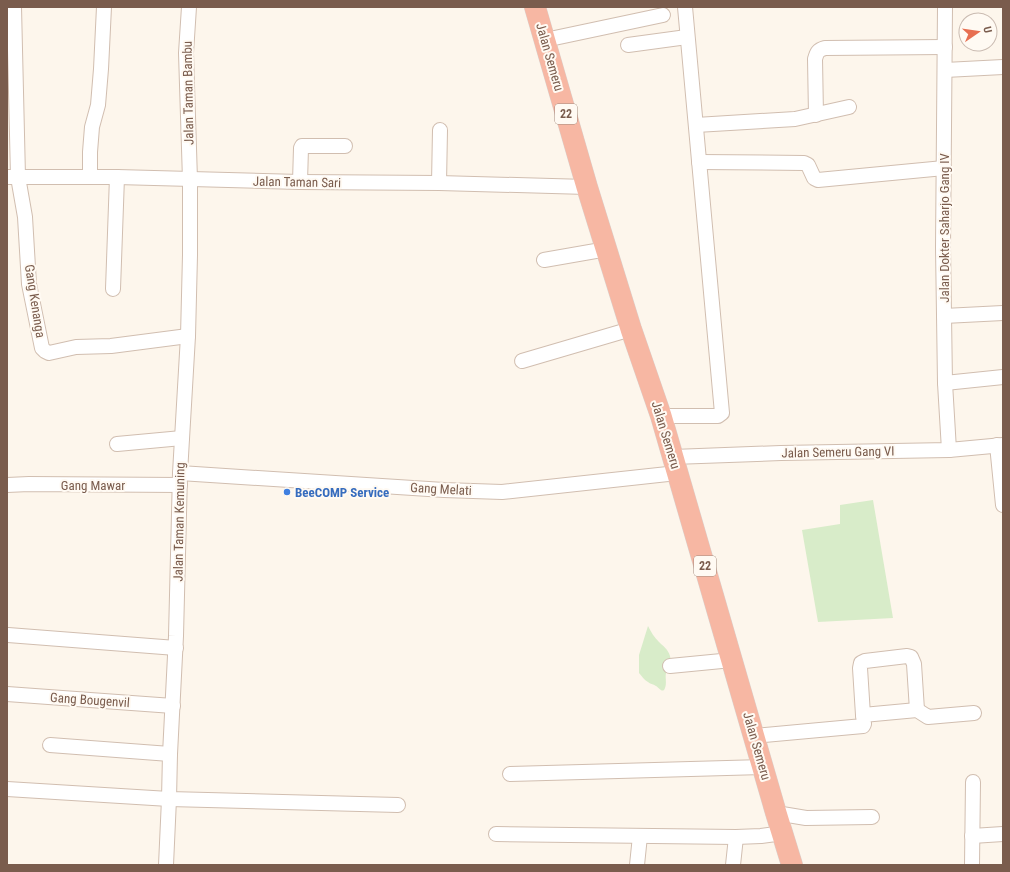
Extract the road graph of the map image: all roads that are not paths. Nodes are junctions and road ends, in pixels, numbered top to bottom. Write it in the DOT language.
graph roads {
  1 [pos="14,7"];
  2 [pos="104,7"];
  3 [pos="189,7"];
  4 [pos="535,7"];
  5 [pos="685,7"];
  6 [pos="945,7"];
  7 [pos="663,15"];
  8 [pos="688,37"];
  9 [pos="545,40"];
  10 [pos="628,45"];
  11 [pos="945,47"];
  12 [pos="1003,67"];
  13 [pos="945,70"];
  14 [pos="849,107"];
  15 [pos="816,115"];
  16 [pos="696,125"];
  17 [pos="440,130"];
  18 [pos="346,146"];
  19 [pos="699,162"];
  20 [pos="944,168"];
  21 [pos="12,177"];
  22 [pos="90,177"];
  23 [pos="117,177"];
  24 [pos="190,180"];
  25 [pos="300,182"];
  26 [pos="439,183"];
  27 [pos="587,187"];
  28 [pos="607,249"];
  29 [pos="544,260"];
  30 [pos="113,289"];
  31 [pos="1003,313"];
  32 [pos="944,316"];
  33 [pos="632,329"];
  34 [pos="188,336"];
  35 [pos="522,361"];
  36 [pos="1003,377"];
  37 [pos="945,383"];
  38 [pos="661,416"];
  39 [pos="182,438"];
  40 [pos="117,444"];
  41 [pos="1000,445"];
  42 [pos="949,450"];
  43 [pos="675,465"];
  44 [pos="180,479"];
  45 [pos="7,485"];
  46 [pos="1003,505"];
  47 [pos="8,635"];
  48 [pos="176,648"];
  49 [pos="732,660"];
  50 [pos="670,666"];
  51 [pos="7,694"];
  52 [pos="173,706"];
  53 [pos="917,710"];
  54 [pos="974,713"];
  55 [pos="864,715"];
  56 [pos="754,736"];
  57 [pos="50,745"];
  58 [pos="170,754"];
  59 [pos="763,767"];
  60 [pos="510,774"];
  61 [pos="973,782"];
  62 [pos="7,789"];
  63 [pos="169,799"];
  64 [pos="398,805"];
  65 [pos="776,813"];
  66 [pos="872,817"];
  67 [pos="783,833"];
  68 [pos="496,834"];
  69 [pos="1003,834"];
  70 [pos="640,836"];
  71 [pos="972,836"];
  72 [pos="736,837"];
  73 [pos="166,865"];
  74 [pos="637,865"];
  75 [pos="733,865"];
  76 [pos="792,865"];
  77 [pos="972,865"];
  1 -- 21 [label="street"];
  2 -- 22 [label="street"];
  3 -- 24 [label="street, Jalan Taman Bambu"];
  4 -- 9 [label="highway, Jalan Semeru / 22"];
  5 -- 8 [label="street"];
  6 -- 11 [label="street, Jalan Dokter Saharjo Gang IV"];
  7 -- 9 [label="street"];
  8 -- 10 [label="street"];
  8 -- 16 [label="street"];
  9 -- 27 [label="highway, Jalan Semeru / 22"];
  11 -- 13 [label="street, Jalan Dokter Saharjo Gang IV"];
  11 -- 15 [label="street"];
  12 -- 13 [label="street"];
  13 -- 20 [label="street, Jalan Dokter Saharjo Gang IV"];
  14 -- 15 [label="street"];
  15 -- 16 [label="street"];
  16 -- 19 [label="street"];
  17 -- 26 [label="street"];
  18 -- 25 [label="street"];
  19 -- 20 [label="street"];
  19 -- 38 [label="street"];
  20 -- 32 [label="street, Jalan Dokter Saharjo Gang IV"];
  21 -- 22 [label="street, Jalan Taman Sari"];
  21 -- 34 [label="street, Gang Kenanga"];
  22 -- 23 [label="street, Jalan Taman Sari"];
  23 -- 24 [label="street, Jalan Taman Sari"];
  23 -- 30 [label="street"];
  24 -- 25 [label="street, Jalan Taman Sari"];
  24 -- 34 [label="street, Jalan Taman Kemuning"];
  25 -- 26 [label="street, Jalan Taman Sari"];
  26 -- 27 [label="street, Jalan Taman Sari"];
  27 -- 28 [label="highway, Jalan Semeru / 22"];
  28 -- 29 [label="street"];
  28 -- 33 [label="highway, Jalan Semeru / 22"];
  31 -- 32 [label="street"];
  32 -- 37 [label="street, Jalan Dokter Saharjo Gang IV"];
  33 -- 35 [label="street"];
  33 -- 38 [label="highway, Jalan Semeru / 22"];
  34 -- 39 [label="street, Jalan Taman Kemuning"];
  36 -- 37 [label="street"];
  37 -- 42 [label="street, Jalan Dokter Saharjo Gang IV"];
  38 -- 43 [label="highway, Jalan Semeru / 22"];
  39 -- 40 [label="street"];
  39 -- 44 [label="street, Jalan Taman Kemuning"];
  41 -- 42 [label="street, Jalan Semeru Gang VI"];
  41 -- 46 [label="street"];
  42 -- 43 [label="street, Jalan Semeru Gang VI"];
  43 -- 44 [label="street, Gang Melati"];
  43 -- 49 [label="highway, Jalan Semeru / 22"];
  44 -- 45 [label="street, Gang Mawar"];
  44 -- 48 [label="street, Jalan Taman Kemuning"];
  47 -- 48 [label="street"];
  48 -- 52 [label="street, Jalan Taman Kemuning"];
  49 -- 50 [label="street"];
  49 -- 56 [label="highway, Jalan Semeru / 22"];
  51 -- 52 [label="street, Gang Bougenvil"];
  52 -- 58 [label="street, Jalan Taman Kemuning"];
  53 -- 54 [label="street"];
  53 -- 55 [label="street"];
  53 -- 55 [label="street"];
  55 -- 56 [label="street"];
  56 -- 59 [label="highway, Jalan Semeru / 22"];
  57 -- 58 [label="street"];
  58 -- 63 [label="street, Jalan Taman Kemuning"];
  59 -- 60 [label="street"];
  59 -- 65 [label="highway, Jalan Semeru / 22"];
  61 -- 71 [label="street"];
  62 -- 63 [label="street"];
  63 -- 64 [label="street"];
  63 -- 73 [label="street, Jalan Taman Kemuning"];
  65 -- 66 [label="street"];
  65 -- 67 [label="highway, Jalan Semeru / 22"];
  67 -- 72 [label="street"];
  67 -- 76 [label="highway, Jalan Semeru / 22"];
  68 -- 70 [label="street"];
  69 -- 71 [label="street"];
  70 -- 72 [label="street"];
  70 -- 74 [label="street"];
  71 -- 77 [label="street"];
  72 -- 75 [label="street"];
}
